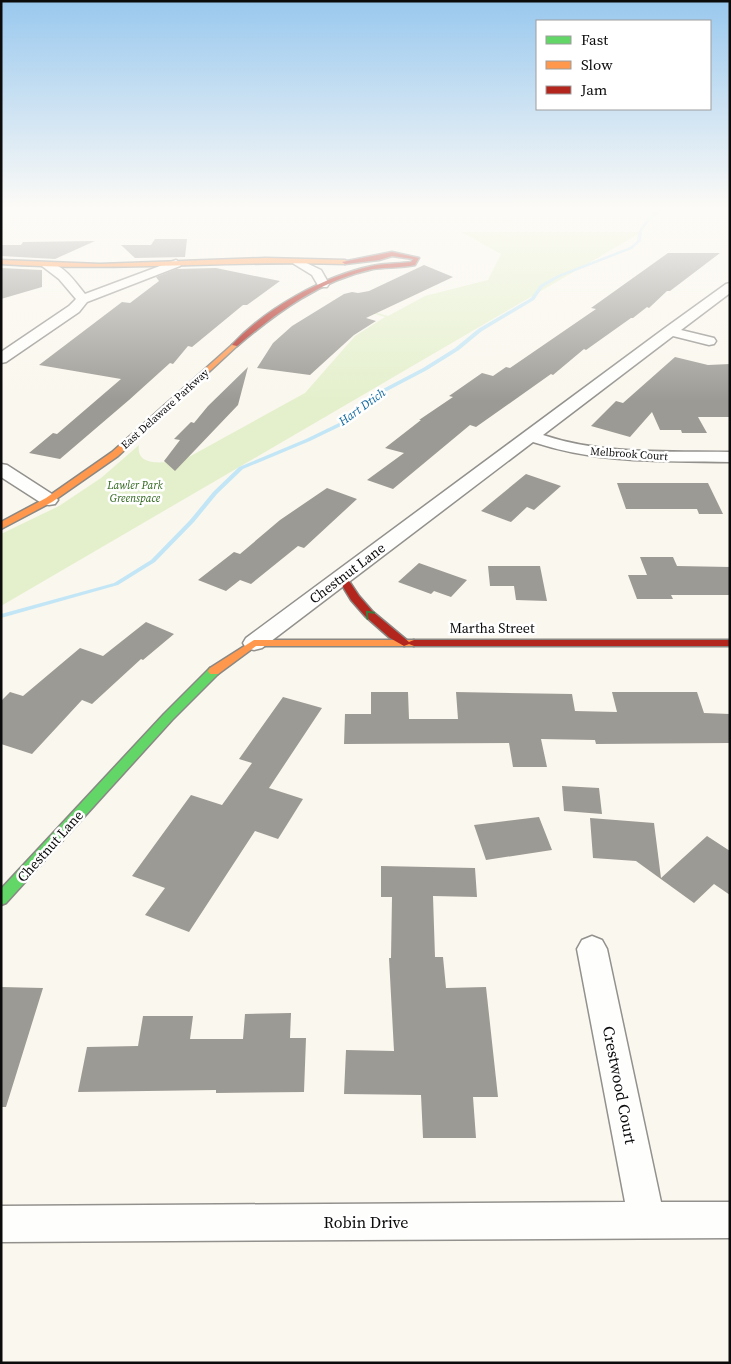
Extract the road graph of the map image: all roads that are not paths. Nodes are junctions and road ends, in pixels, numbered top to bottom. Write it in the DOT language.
graph roads {
  1 [pos="59,274"];
  2 [pos="150,274"];
  3 [pos="316,274"];
  4 [pos="354,274"];
  5 [pos="323,284"];
  6 [pos="730,287"];
  7 [pos="83,299"];
  8 [pos="670,332"];
  9 [pos="709,341"];
  10 [pos="1,359"];
  11 [pos="530,436"];
  12 [pos="730,457"];
  13 [pos="1,469"];
  14 [pos="49,500"];
  15 [pos="1,526"];
  16 [pos="342,577"];
  17 [pos="254,643"];
  18 [pos="404,643"];
  19 [pos="730,643"];
  20 [pos="1,900"];
  21 [pos="592,949"];
  22 [pos="730,1220"];
  23 [pos="647,1221"];
  24 [pos="1,1224"];
  1 -- 7 [label="street"];
  2 -- 7 [label="street"];
  3 -- 5 [label="street"];
  4 -- 5 [label="street, East Delaware Parkway"];
  5 -- 14 [label="street, East Delaware Parkway"];
  6 -- 8 [label="street, Chestnut Lane"];
  7 -- 10 [label="street"];
  8 -- 9 [label="street"];
  8 -- 11 [label="street, Chestnut Lane"];
  11 -- 12 [label="street, Melbrook Court"];
  11 -- 16 [label="street, Chestnut Lane"];
  13 -- 14 [label="street"];
  14 -- 15 [label="street, East Delaware Parkway"];
  16 -- 17 [label="street, Chestnut Lane"];
  18 -- 16 [label="street, one-way"];
  17 -- 18 [label="street, Martha Street"];
  17 -- 20 [label="street, Chestnut Lane"];
  18 -- 19 [label="street, Martha Street"];
  21 -- 23 [label="street, Crestwood Court"];
  22 -- 23 [label="street, Robin Drive"];
  23 -- 24 [label="street, Robin Drive"];
}
